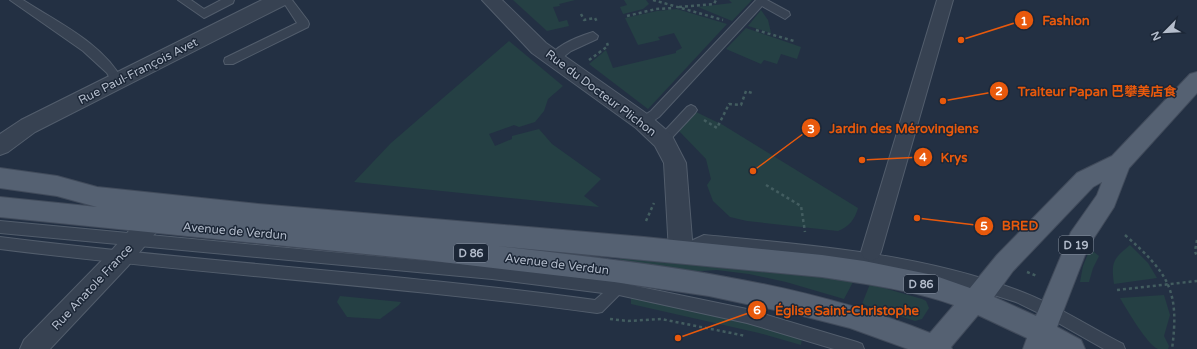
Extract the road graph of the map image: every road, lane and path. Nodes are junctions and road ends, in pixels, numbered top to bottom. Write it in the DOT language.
graph roads {
  1 [pos="15,0"];
  2 [pos="182,0"];
  3 [pos="228,0"];
  4 [pos="278,0"];
  5 [pos="287,0"];
  6 [pos="491,0"];
  7 [pos="716,0"];
  8 [pos="945,0"];
  9 [pos="761,1"];
  10 [pos="785,15"];
  11 [pos="627,16"];
  12 [pos="593,36"];
  13 [pos="554,58"];
  14 [pos="229,61"];
  15 [pos="1197,80"];
  16 [pos="117,81"];
  17 [pos="752,93"];
  18 [pos="691,110"];
  19 [pos="702,118"];
  20 [pos="643,122"];
  21 [pos="663,140"];
  22 [pos="0,146"];
  23 [pos="1120,163"];
  24 [pos="0,178"];
  25 [pos="766,185"];
  26 [pos="0,207"];
  27 [pos="0,227"];
  28 [pos="143,231"];
  29 [pos="805,232"];
  30 [pos="1126,235"];
  31 [pos="1197,240"];
  32 [pos="0,243"];
  33 [pos="680,252"];
  34 [pos="871,252"];
  35 [pos="1197,257"];
  36 [pos="120,258"];
  37 [pos="1027,272"];
  38 [pos="649,276"];
  39 [pos="1037,276"];
  40 [pos="1197,281"];
  41 [pos="1169,284"];
  42 [pos="617,288"];
  43 [pos="1117,290"];
  44 [pos="981,294"];
  45 [pos="1043,331"];
  46 [pos="935,348"];
  47 [pos="33,349"];
  48 [pos="857,349"];
  49 [pos="1072,349"];
  50 [pos="1118,349"];
  51 [pos="1172,349"];
  1 -- 16 [label="lane"];
  2 -- 3 [label="lane"];
  4 -- 16 [label="street, Rue Paul-François Avet"];
  5 -- 14 [label="lane"];
  6 -- 13 [label="street, Rue du Docteur Plichon"];
  7 -- 11 [label="path"];
  8 -- 34 [label="street"];
  9 -- 10 [label="lane"];
  9 -- 20 [label="lane"];
  12 -- 13 [label="lane"];
  13 -- 20 [label="street, Rue du Docteur Plichon"];
  15 -- 23 [label="main road, D 19"];
  16 -- 22 [label="street, Rue Paul-François Avet"];
  17 -- 19 [label="path"];
  18 -- 21 [label="lane"];
  20 -- 21 [label="street, Rue du Docteur Plichon"];
  21 -- 33 [label="street, Rue du Docteur Plichon"];
  23 -- 44 [label="main road, D 19"];
  23 -- 45 [label="main road, D 19"];
  24 -- 33 [label="main road, Avenue de Verdun / D 86"];
  25 -- 29 [label="path"];
  26 -- 28 [label="main road, Avenue de Verdun / D 86"];
  27 -- 28 [label="lane, Avenue de Verdun"];
  28 -- 36 [label="street, Rue Anatole France"];
  28 -- 38 [label="main road, Avenue de Verdun / D 86"];
  28 -- 42 [label="lane, Avenue de Verdun"];
  30 -- 41 [label="path"];
  31 -- 35 [label="path"];
  32 -- 36 [label="lane"];
  33 -- 44 [label="main road, Avenue de Verdun / D 86"];
  36 -- 42 [label="lane"];
  36 -- 47 [label="street, Rue Anatole France"];
  37 -- 39 [label="path"];
  38 -- 42 [label="lane"];
  38 -- 46 [label="main road, Avenue de Verdun / D 86"];
  40 -- 41 [label="path"];
  41 -- 43 [label="path"];
  41 -- 51 [label="path"];
  42 -- 48 [label="lane, Avenue de Verdun"];
  44 -- 45 [label="main road, Avenue de Verdun / D 86"];
  44 -- 46 [label="main road, D 19"];
  45 -- 49 [label="main road, D 86"];
  45 -- 50 [label="lane"];
}
